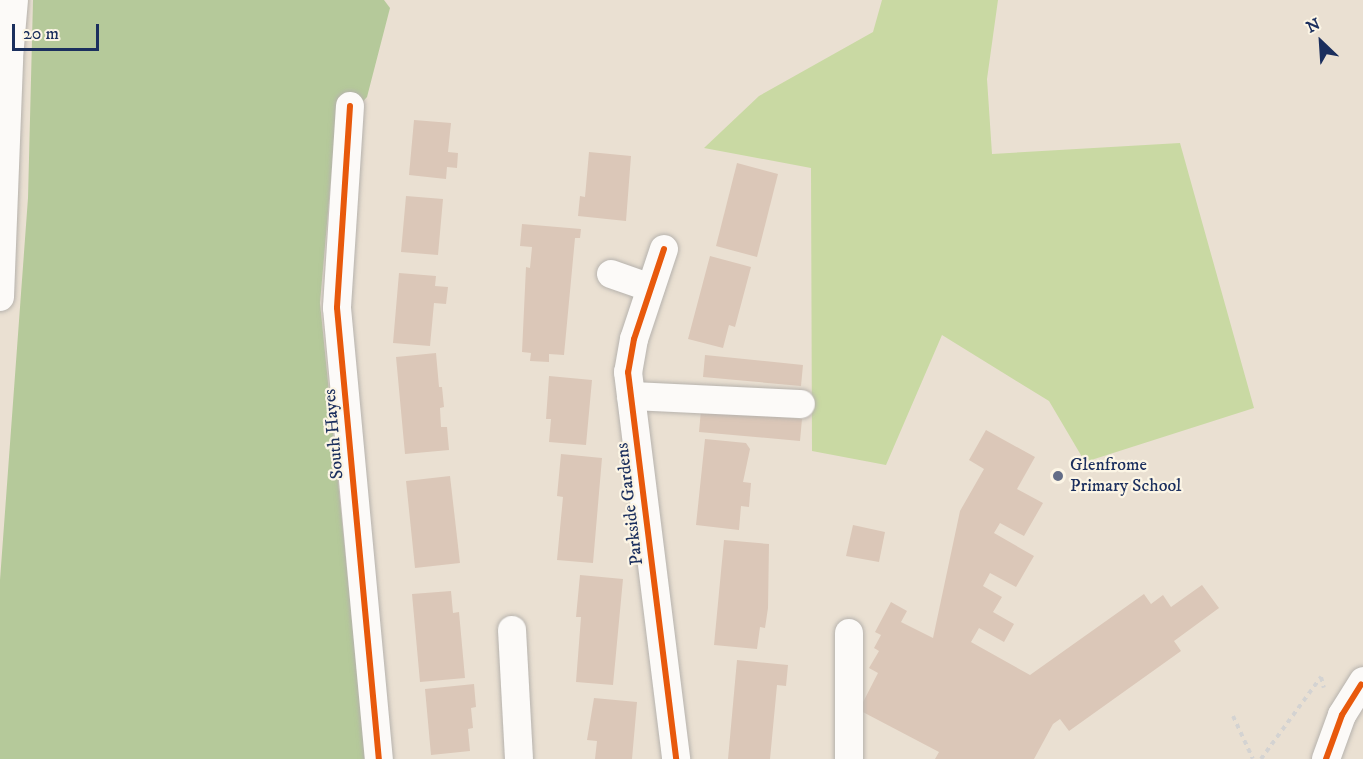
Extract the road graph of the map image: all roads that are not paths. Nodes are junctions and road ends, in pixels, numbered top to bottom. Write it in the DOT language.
graph roads {
  1 [pos="14,0"];
  2 [pos="350,106"];
  3 [pos="664,249"];
  4 [pos="610,274"];
  5 [pos="651,288"];
  6 [pos="0,297"];
  7 [pos="631,396"];
  8 [pos="801,404"];
  9 [pos="512,630"];
  10 [pos="849,633"];
  11 [pos="1363,681"];
  12 [pos="379,759"];
  13 [pos="519,759"];
  14 [pos="676,759"];
  15 [pos="849,759"];
  16 [pos="1326,759"];
  1 -- 6 [label="street"];
  2 -- 12 [label="street, South Hayes"];
  3 -- 5 [label="street, Parkside Gardens"];
  4 -- 5 [label="street"];
  5 -- 7 [label="street, Parkside Gardens"];
  7 -- 8 [label="street"];
  7 -- 14 [label="street, Parkside Gardens"];
  9 -- 13 [label="street"];
  10 -- 15 [label="street"];
  11 -- 16 [label="street"];
}
